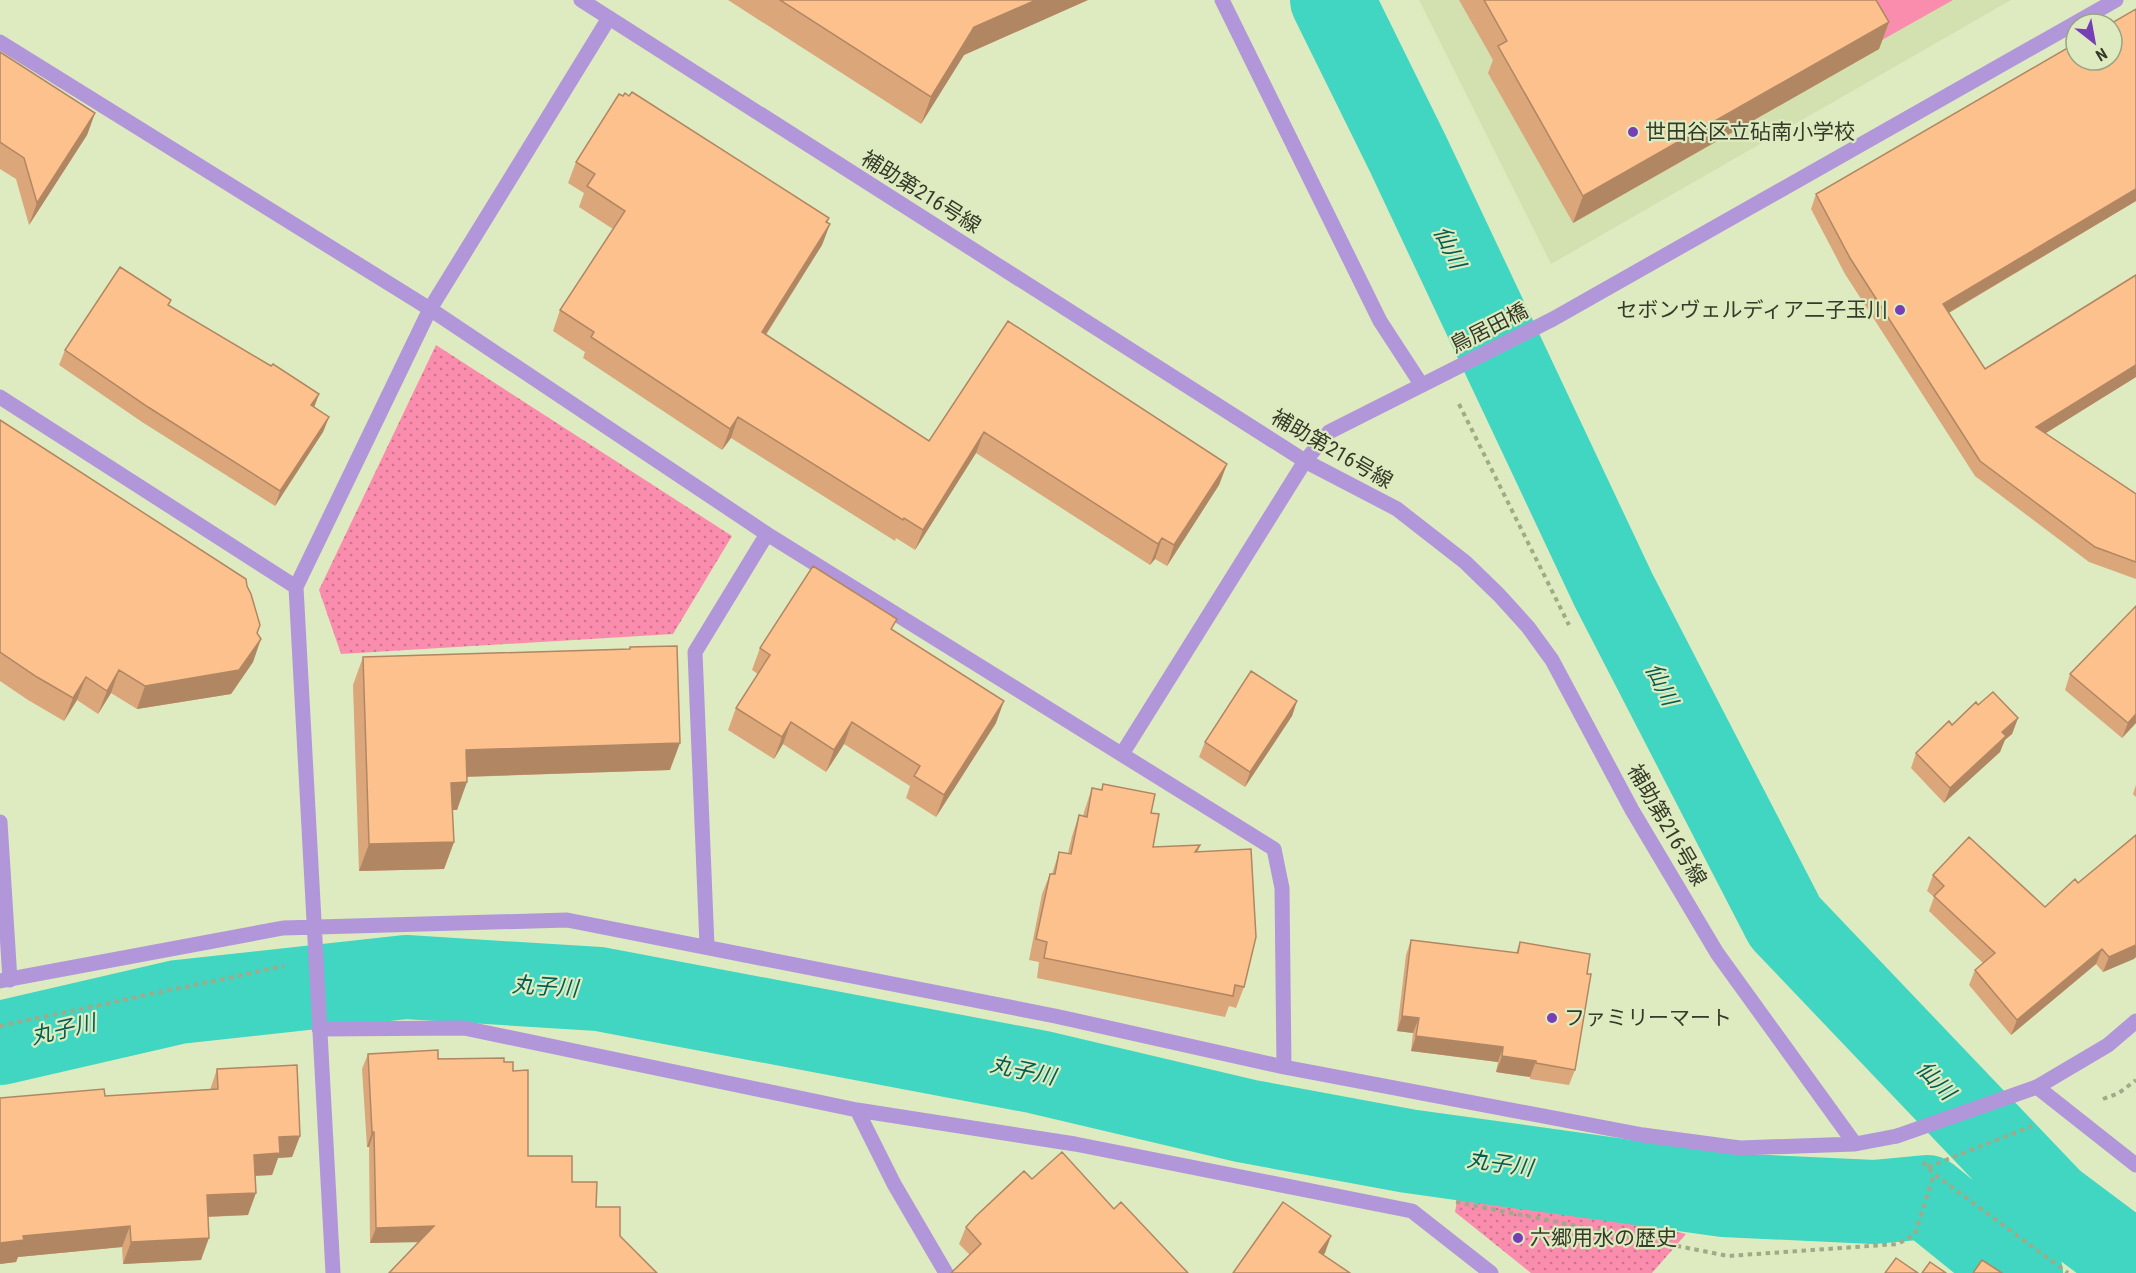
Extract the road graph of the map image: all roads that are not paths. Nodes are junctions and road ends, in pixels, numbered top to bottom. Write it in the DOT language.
graph roads {
  1 [pos="581,0"];
  2 [pos="1222,0"];
  3 [pos="2116,0"];
  4 [pos="609,18"];
  5 [pos="0,42"];
  6 [pos="430,309"];
  7 [pos="1421,384"];
  8 [pos="0,397"];
  9 [pos="1305,461"];
  10 [pos="766,534"];
  11 [pos="296,587"];
  12 [pos="1122,754"];
  13 [pos="0,822"];
  14 [pos="314,927"];
  15 [pos="707,946"];
  16 [pos="5,981"];
  17 [pos="2136,1021"];
  18 [pos="320,1029"];
  19 [pos="1284,1067"];
  20 [pos="2037,1088"];
  21 [pos="857,1110"];
  22 [pos="1855,1144"];
  23 [pos="2136,1165"];
  24 [pos="333,1273"];
  25 [pos="946,1273"];
  26 [pos="1491,1273"];
  1 -- 4 [label="street, 補助第216号線"];
  2 -- 7 [label="street"];
  3 -- 7 [label="street, 鳥居田橋"];
  4 -- 6 [label="street"];
  4 -- 9 [label="street, 補助第216号線"];
  5 -- 6 [label="street"];
  6 -- 10 [label="street"];
  6 -- 11 [label="street"];
  7 -- 9 [label="street, 鳥居田橋"];
  8 -- 11 [label="street"];
  9 -- 12 [label="street, 鳥居田橋"];
  9 -- 22 [label="street, 補助第216号線"];
  10 -- 12 [label="street"];
  10 -- 15 [label="street"];
  11 -- 14 [label="street"];
  12 -- 19 [label="street"];
  13 -- 16 [label="street"];
  14 -- 15 [label="street"];
  14 -- 16 [label="street"];
  14 -- 18 [label="street"];
  15 -- 19 [label="street"];
  17 -- 20 [label="street"];
  18 -- 21 [label="street"];
  18 -- 24 [label="street"];
  19 -- 22 [label="street"];
  20 -- 22 [label="street"];
  20 -- 23 [label="street"];
  21 -- 25 [label="street"];
  21 -- 26 [label="street"];
}
